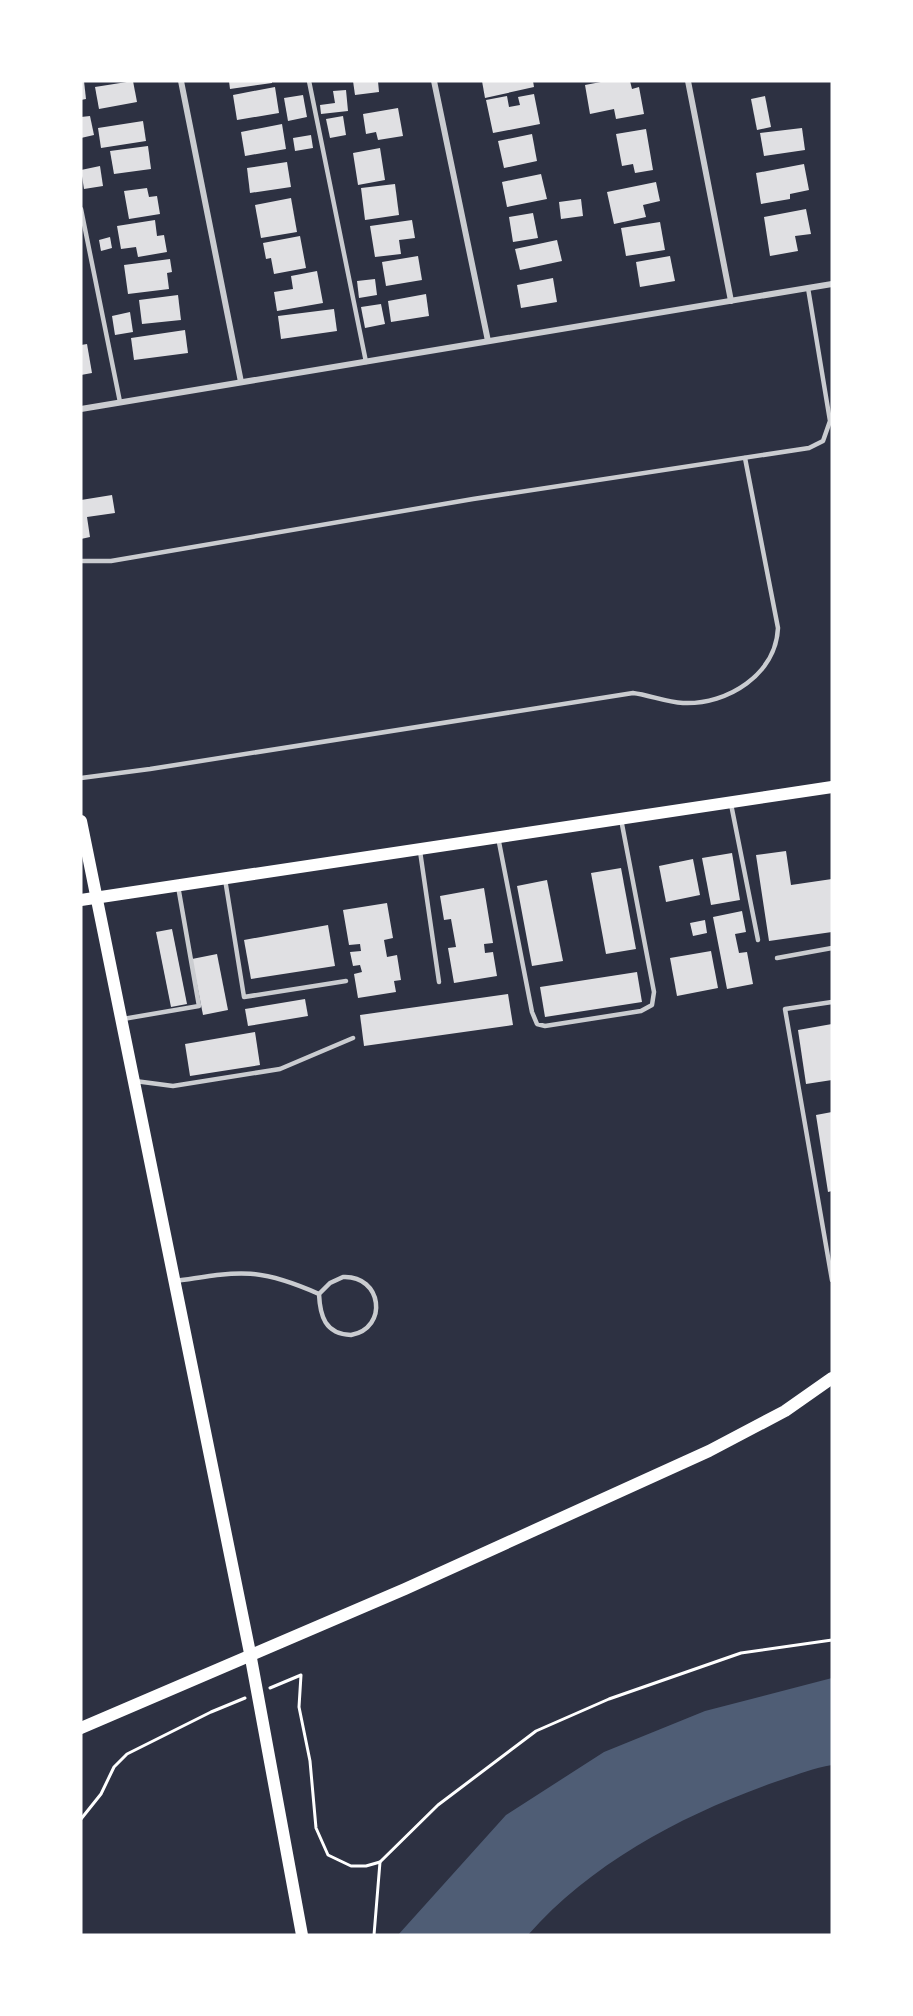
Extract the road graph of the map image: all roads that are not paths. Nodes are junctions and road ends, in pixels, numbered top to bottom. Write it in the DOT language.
graph roads {
  1 [pos="181,81"];
  2 [pos="309,81"];
  3 [pos="434,81"];
  4 [pos="688,81"];
  5 [pos="81,209"];
  6 [pos="832,284"];
  7 [pos="808,288"];
  8 [pos="731,301"];
  9 [pos="488,341"];
  10 [pos="366,362"];
  11 [pos="241,382"];
  12 [pos="120,402"];
  13 [pos="81,409"];
  14 [pos="745,458"];
  15 [pos="81,561"];
  16 [pos="81,778"];
  17 [pos="832,787"];
  18 [pos="730,802"];
  19 [pos="621,819"];
  20 [pos="81,821"];
  21 [pos="498,837"];
  22 [pos="420,849"];
  23 [pos="225,879"];
  24 [pos="177,886"];
  25 [pos="97,898"];
  26 [pos="81,900"];
  27 [pos="758,940"];
  28 [pos="832,948"];
  29 [pos="777,957"];
  30 [pos="346,981"];
  31 [pos="439,982"];
  32 [pos="832,1002"];
  33 [pos="123,1019"];
  34 [pos="354,1038"];
  35 [pos="135,1082"];
  36 [pos="832,1280"];
  37 [pos="175,1281"];
  38 [pos="319,1294"];
  39 [pos="832,1378"];
  40 [pos="250,1653"];
  41 [pos="81,1728"];
  42 [pos="303,1935"];
  1 -- 11 [label="street"];
  2 -- 10 [label="lane"];
  3 -- 9 [label="street"];
  4 -- 8 [label="street"];
  5 -- 12 [label="lane"];
  6 -- 7 [label="street"];
  7 -- 8 [label="street"];
  7 -- 14 [label="lane"];
  8 -- 9 [label="street"];
  9 -- 10 [label="street"];
  10 -- 11 [label="street"];
  11 -- 12 [label="street"];
  12 -- 13 [label="street"];
  14 -- 15 [label="lane"];
  14 -- 16 [label="lane"];
  17 -- 18 [label="main road"];
  18 -- 19 [label="main road"];
  18 -- 27 [label="lane"];
  19 -- 21 [label="main road"];
  19 -- 21 [label="lane"];
  20 -- 25 [label="main road"];
  21 -- 22 [label="main road"];
  22 -- 23 [label="main road"];
  22 -- 31 [label="lane"];
  23 -- 24 [label="main road"];
  23 -- 30 [label="lane"];
  24 -- 25 [label="main road"];
  24 -- 33 [label="lane"];
  25 -- 26 [label="main road"];
  25 -- 33 [label="main road"];
  28 -- 29 [label="lane"];
  32 -- 36 [label="lane"];
  33 -- 35 [label="main road"];
  34 -- 35 [label="lane"];
  35 -- 37 [label="main road"];
  37 -- 38 [label="lane"];
  37 -- 40 [label="main road"];
  38 -- 38 [label="lane"];
  39 -- 40 [label="main road"];
  40 -- 41 [label="main road"];
  40 -- 42 [label="main road"];
}
